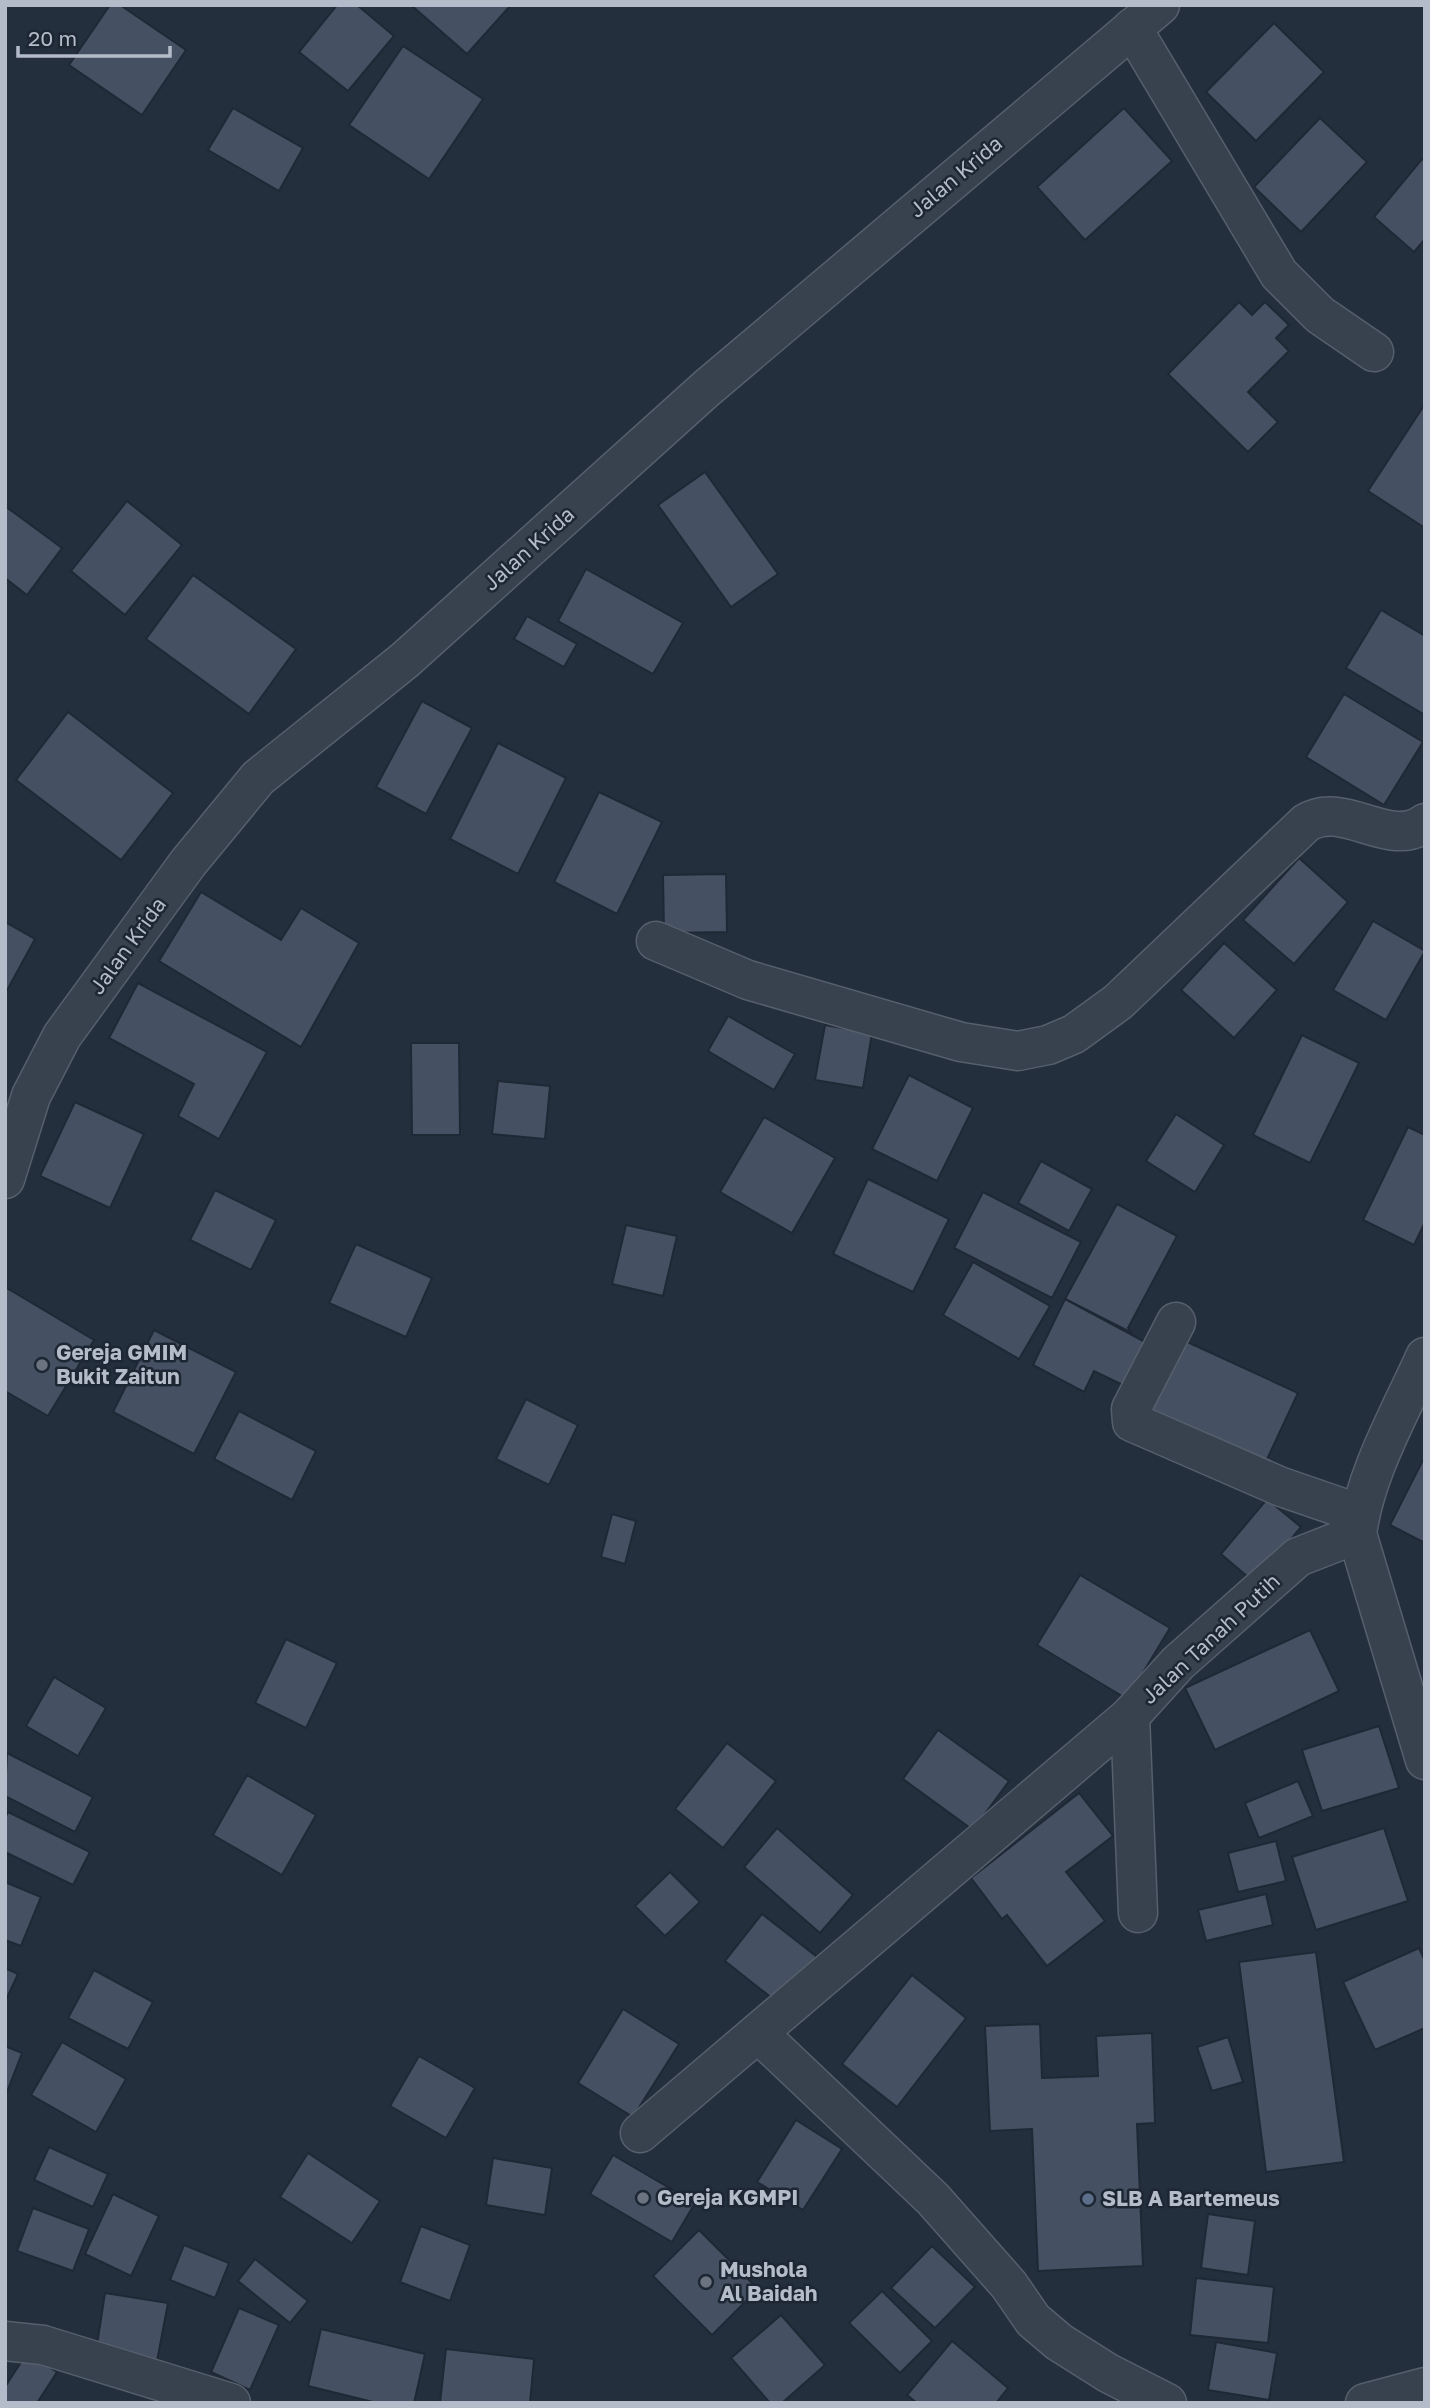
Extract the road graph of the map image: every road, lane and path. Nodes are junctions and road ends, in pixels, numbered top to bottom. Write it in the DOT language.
graph roads {
  1 [pos="1146,17"];
  2 [pos="1374,352"];
  3 [pos="1425,823"];
  4 [pos="656,941"];
  5 [pos="5,1179"];
  6 [pos="1176,1322"];
  7 [pos="1425,1357"];
  8 [pos="1358,1524"];
  9 [pos="1130,1716"];
  10 [pos="1425,1760"];
  11 [pos="1138,1913"];
  12 [pos="758,2033"];
  13 [pos="640,2133"];
  14 [pos="5,2341"];
  15 [pos="1425,2388"];
  16 [pos="232,2403"];
  17 [pos="1167,2403"];
  18 [pos="1365,2403"];
  1 -- 2 [label="street"];
  1 -- 5 [label="street, Jalan Krida"];
  3 -- 4 [label="street"];
  6 -- 8 [label="street"];
  7 -- 8 [label="street"];
  8 -- 9 [label="street, Jalan Tanah Putih"];
  8 -- 10 [label="street"];
  9 -- 11 [label="street, Jalan Tanah Putih"];
  9 -- 12 [label="street"];
  12 -- 13 [label="street"];
  12 -- 17 [label="street"];
  14 -- 16 [label="street"];
  15 -- 18 [label="street"];
}
